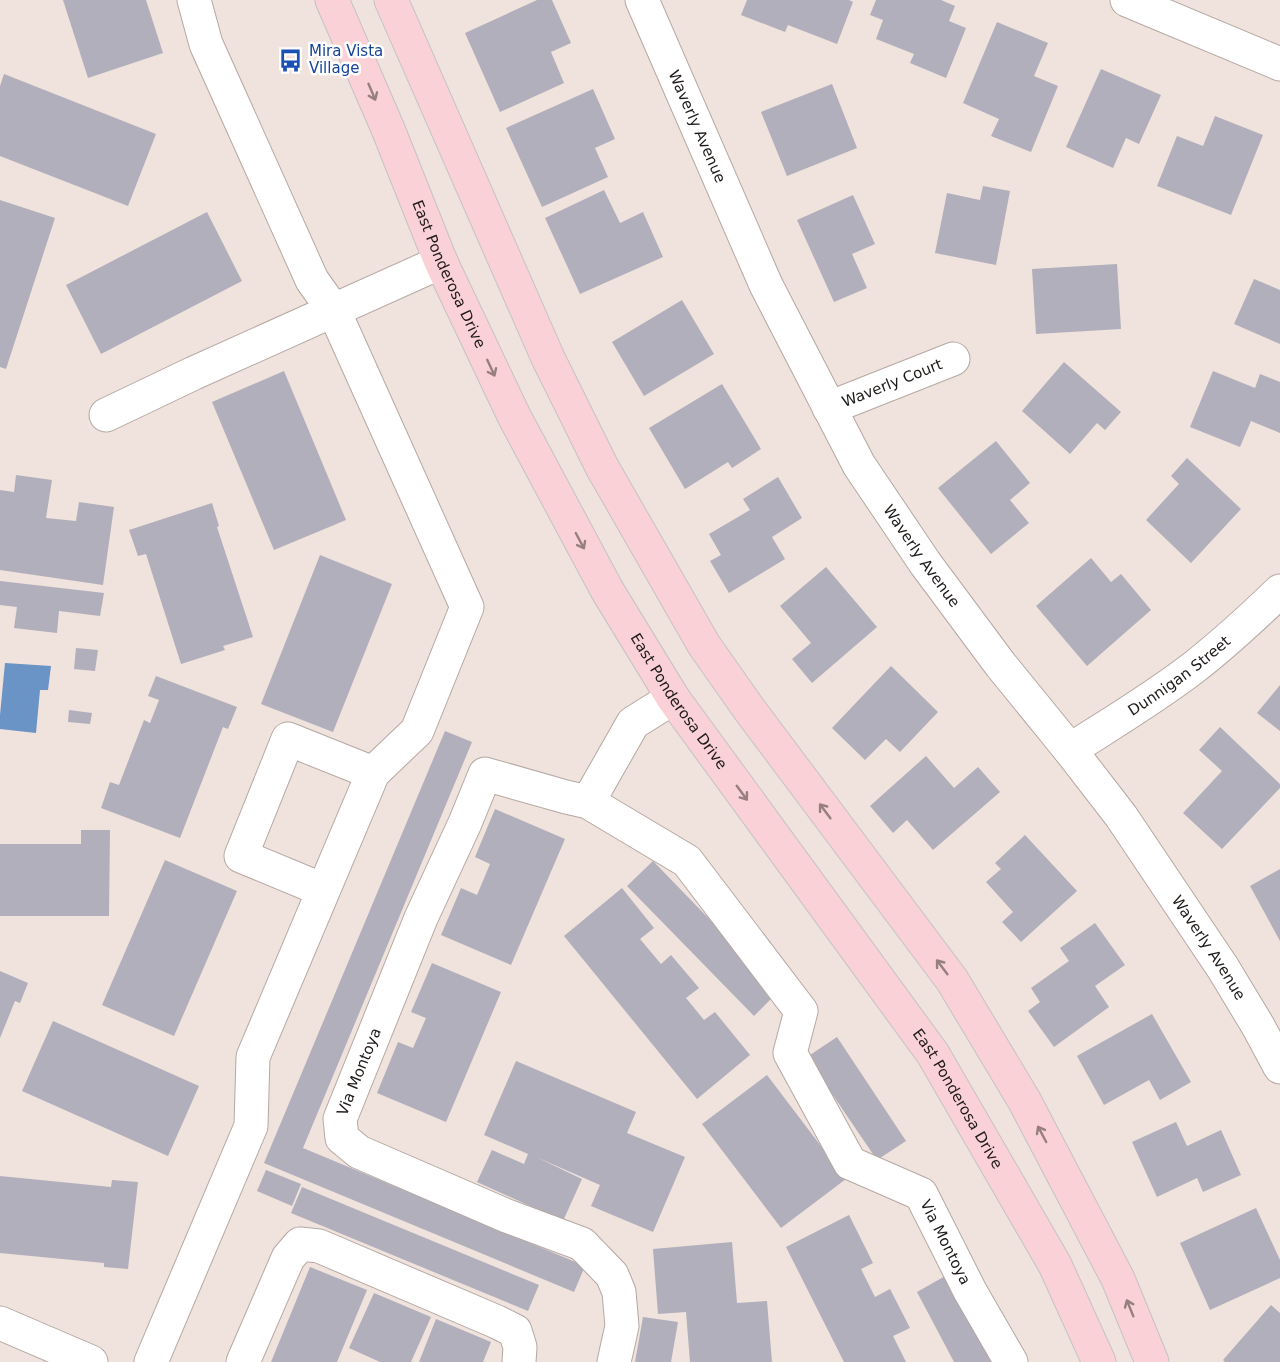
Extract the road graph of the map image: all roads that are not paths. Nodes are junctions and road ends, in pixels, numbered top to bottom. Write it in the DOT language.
graph roads {
  1 [pos="194,0"];
  2 [pos="332,0"];
  3 [pos="391,0"];
  4 [pos="642,0"];
  5 [pos="1127,0"];
  6 [pos="1280,64"];
  7 [pos="441,262"];
  8 [pos="334,311"];
  9 [pos="953,359"];
  10 [pos="829,408"];
  11 [pos="106,415"];
  12 [pos="1280,591"];
  13 [pos="673,698"];
  14 [pos="1070,750"];
  15 [pos="373,773"];
  16 [pos="588,802"];
  17 [pos="323,890"];
  18 [pos="1280,1067"];
  19 [pos="0,1323"];
  20 [pos="91,1362"];
  21 [pos="151,1362"];
  22 [pos="243,1362"];
  23 [pos="519,1362"];
  24 [pos="614,1362"];
  25 [pos="1011,1362"];
  26 [pos="1099,1362"];
  27 [pos="1152,1362"];
  1 -- 8 [label="street"];
  2 -- 7 [label="main road, East Ponderosa Drive, one-way"];
  27 -- 3 [label="main road, one-way"];
  4 -- 10 [label="street, Waverly Avenue"];
  5 -- 6 [label="street"];
  7 -- 8 [label="street"];
  7 -- 13 [label="main road, East Ponderosa Drive, one-way"];
  8 -- 11 [label="street"];
  8 -- 15 [label="street"];
  9 -- 10 [label="street, Waverly Court"];
  10 -- 14 [label="street, Waverly Avenue"];
  12 -- 14 [label="street, Dunnigan Street"];
  13 -- 16 [label="street"];
  13 -- 26 [label="main road, East Ponderosa Drive, one-way"];
  14 -- 18 [label="street, Waverly Avenue"];
  15 -- 17 [label="street"];
  15 -- 17 [label="street"];
  16 -- 24 [label="street, Via Montoya"];
  16 -- 25 [label="street, Via Montoya"];
  17 -- 21 [label="street"];
  19 -- 20 [label="street"];
  22 -- 23 [label="street"];
}
